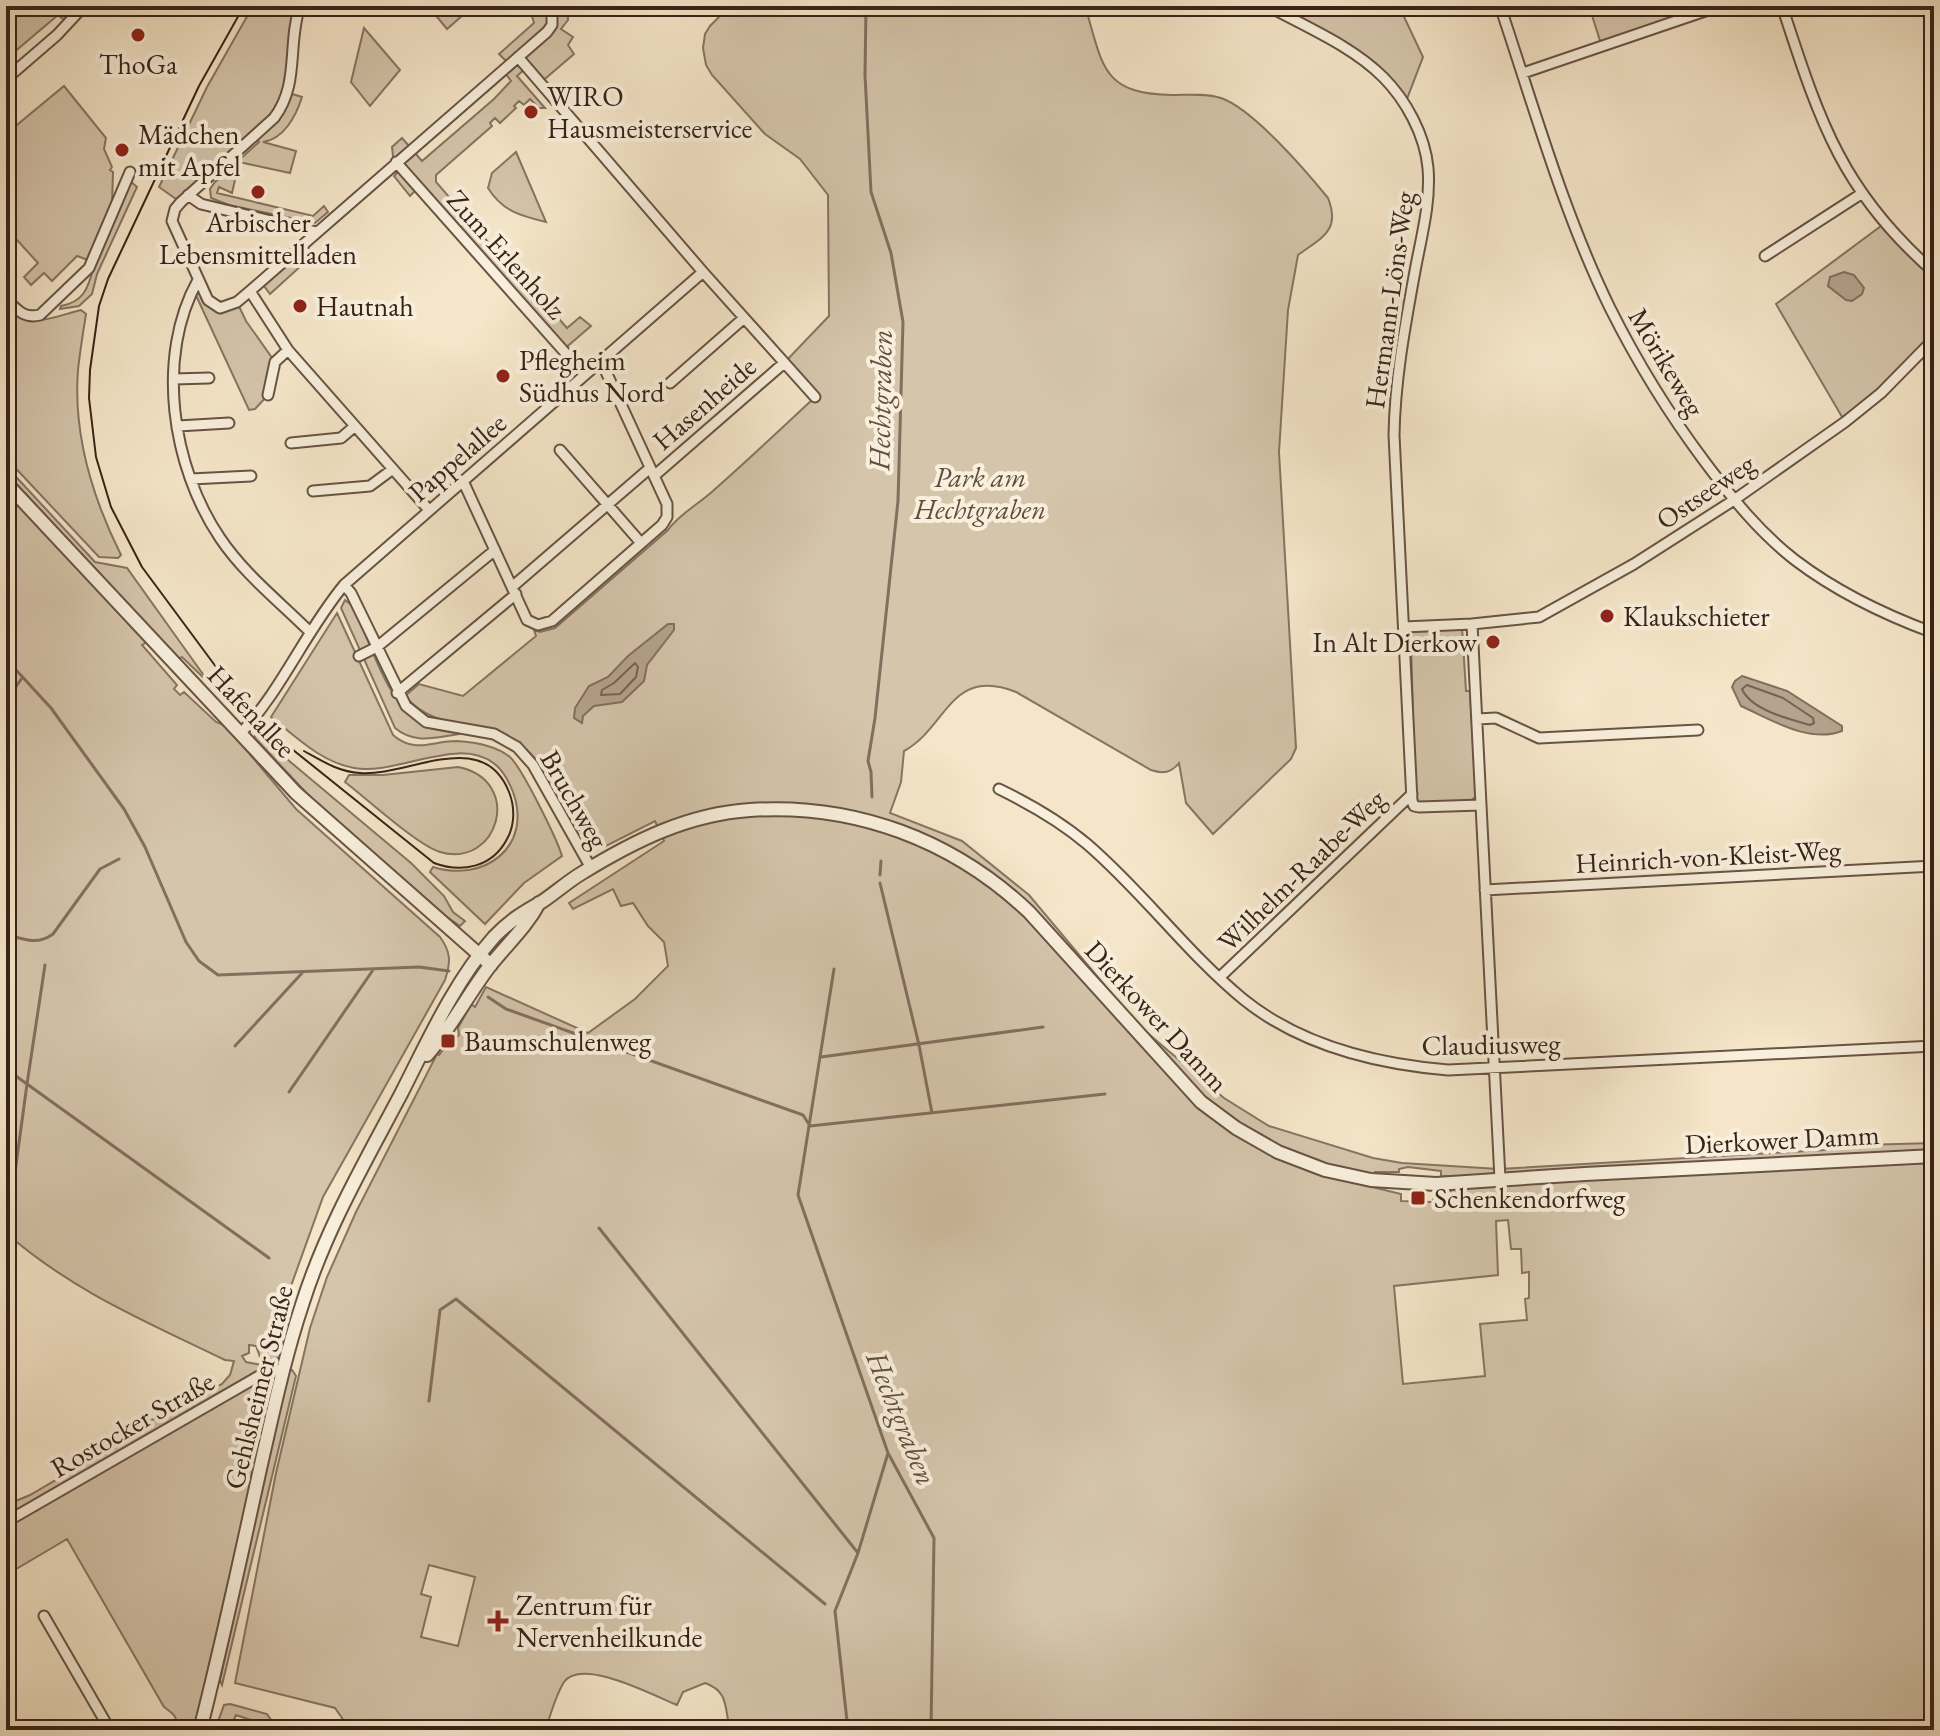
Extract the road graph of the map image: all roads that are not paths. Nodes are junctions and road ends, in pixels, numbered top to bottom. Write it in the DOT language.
graph roads {
  1 [pos="84,6"];
  2 [pos="300,6"];
  3 [pos="544,6"];
  4 [pos="1268,6"];
  5 [pos="1500,6"];
  6 [pos="1720,6"];
  7 [pos="1782,6"];
  8 [pos="518,57"];
  9 [pos="1523,73"];
  10 [pos="6,79"];
  11 [pos="396,162"];
  12 [pos="130,172"];
  13 [pos="1861,194"];
  14 [pos="188,195"];
  15 [pos="317,232"];
  16 [pos="1765,256"];
  17 [pos="703,272"];
  18 [pos="1934,272"];
  19 [pos="198,280"];
  20 [pos="250,291"];
  21 [pos="6,299"];
  22 [pos="744,318"];
  23 [pos="1934,339"];
  24 [pos="288,350"];
  25 [pos="601,361"];
  26 [pos="784,363"];
  27 [pos="585,375"];
  28 [pos="209,378"];
  29 [pos="174,379"];
  30 [pos="670,383"];
  31 [pos="268,395"];
  32 [pos="815,397"];
  33 [pos="229,423"];
  34 [pos="178,426"];
  35 [pos="355,426"];
  36 [pos="291,443"];
  37 [pos="560,450"];
  38 [pos="393,469"];
  39 [pos="652,472"];
  40 [pos="251,476"];
  41 [pos="191,479"];
  42 [pos="463,481"];
  43 [pos="6,483"];
  44 [pos="313,491"];
  45 [pos="1734,500"];
  46 [pos="607,505"];
  47 [pos="429,510"];
  48 [pos="641,543"];
  49 [pos="495,550"];
  50 [pos="344,585"];
  51 [pos="514,591"];
  52 [pos="1472,624"];
  53 [pos="1404,627"];
  54 [pos="310,632"];
  55 [pos="1934,633"];
  56 [pos="377,647"];
  57 [pos="359,656"];
  58 [pos="397,693"];
  59 [pos="1477,719"];
  60 [pos="1698,730"];
  61 [pos="240,734"];
  62 [pos="999,789"];
  63 [pos="1412,794"];
  64 [pos="1481,805"];
  65 [pos="1934,866"];
  66 [pos="591,868"];
  67 [pos="1485,890"];
  68 [pos="540,903"];
  69 [pos="479,955"];
  70 [pos="491,965"];
  71 [pos="1220,977"];
  72 [pos="1934,1046"];
  73 [pos="1495,1069"];
  74 [pos="412,1073"];
  75 [pos="1934,1156"];
  76 [pos="1500,1179"];
  77 [pos="277,1372"];
  78 [pos="6,1522"];
  79 [pos="44,1616"];
  80 [pos="110,1730"];
  81 [pos="200,1730"];
  1 -- 10 [label="street"];
  2 -- 14 [label="street"];
  3 -- 8 [label="street"];
  4 -- 53 [label="street, Hermann-Löns-Weg"];
  5 -- 9 [label="street, Mörikeweg"];
  6 -- 9 [label="street"];
  7 -- 13 [label="street"];
  8 -- 11 [label="street"];
  8 -- 17 [label="street"];
  9 -- 45 [label="street, Mörikeweg"];
  11 -- 15 [label="street"];
  11 -- 27 [label="street, Zum Erlenholz"];
  12 -- 21 [label="street"];
  13 -- 16 [label="street"];
  13 -- 18 [label="street"];
  14 -- 15 [label="street"];
  14 -- 19 [label="street"];
  15 -- 20 [label="street"];
  17 -- 22 [label="street"];
  17 -- 25 [label="street, Pappelallee"];
  19 -- 20 [label="street"];
  19 -- 29 [label="street"];
  20 -- 24 [label="street"];
  22 -- 26 [label="street"];
  22 -- 30 [label="street, Hasenheide"];
  23 -- 45 [label="street, Ostseeweg"];
  24 -- 31 [label="street"];
  24 -- 35 [label="street"];
  25 -- 27 [label="street, Pappelallee"];
  25 -- 39 [label="street"];
  26 -- 32 [label="street"];
  26 -- 39 [label="street, Hasenheide"];
  27 -- 42 [label="street, Pappelallee"];
  28 -- 29 [label="street"];
  29 -- 34 [label="street"];
  33 -- 34 [label="street"];
  34 -- 41 [label="street"];
  35 -- 36 [label="street"];
  35 -- 38 [label="street"];
  37 -- 46 [label="street"];
  38 -- 44 [label="street"];
  38 -- 47 [label="street"];
  39 -- 46 [label="street, Hasenheide"];
  39 -- 48 [label="street"];
  40 -- 41 [label="street"];
  41 -- 54 [label="street"];
  42 -- 47 [label="street, Pappelallee"];
  42 -- 49 [label="street"];
  43 -- 61 [label="street, Hafenallee"];
  45 -- 52 [label="street, Ostseeweg"];
  45 -- 55 [label="street, Mörikeweg"];
  46 -- 48 [label="street"];
  46 -- 51 [label="street, Hasenheide"];
  47 -- 50 [label="street, Pappelallee"];
  48 -- 51 [label="street"];
  49 -- 51 [label="street"];
  49 -- 56 [label="street"];
  50 -- 54 [label="street, Pappelallee"];
  50 -- 56 [label="street, Bruchweg"];
  51 -- 58 [label="street"];
  52 -- 53 [label="street, Ostseeweg"];
  52 -- 59 [label="street"];
  53 -- 63 [label="street, Hermann-Löns-Weg"];
  54 -- 61 [label="street, Pappelallee"];
  56 -- 57 [label="street"];
  56 -- 58 [label="street, Bruchweg"];
  58 -- 66 [label="street, Bruchweg"];
  59 -- 60 [label="street"];
  59 -- 64 [label="street"];
  61 -- 69 [label="street, Hafenallee"];
  62 -- 71 [label="street, Claudiusweg"];
  63 -- 64 [label="street"];
  63 -- 71 [label="street, Wilhelm-Raabe-Weg"];
  64 -- 67 [label="street"];
  65 -- 67 [label="street, Heinrich-von-Kleist-Weg"];
  66 -- 68 [label="street, Dierkower Damm"];
  66 -- 76 [label="street, Dierkower Damm"];
  67 -- 73 [label="street"];
  68 -- 69 [label="street, Dierkower Damm"];
  68 -- 70 [label="street, Dierkower Damm"];
  69 -- 70 [label="street"];
  69 -- 74 [label="street, Gehlsheimer Straße"];
  70 -- 74 [label="street, Gehlsheimer Straße"];
  71 -- 73 [label="street, Claudiusweg"];
  72 -- 73 [label="street, Claudiusweg"];
  73 -- 76 [label="street"];
  74 -- 77 [label="street, Gehlsheimer Straße"];
  75 -- 76 [label="street, Dierkower Damm"];
  77 -- 78 [label="street, Rostocker Straße"];
  77 -- 81 [label="street, Gehlsheimer Straße"];
  79 -- 80 [label="street"];
}
